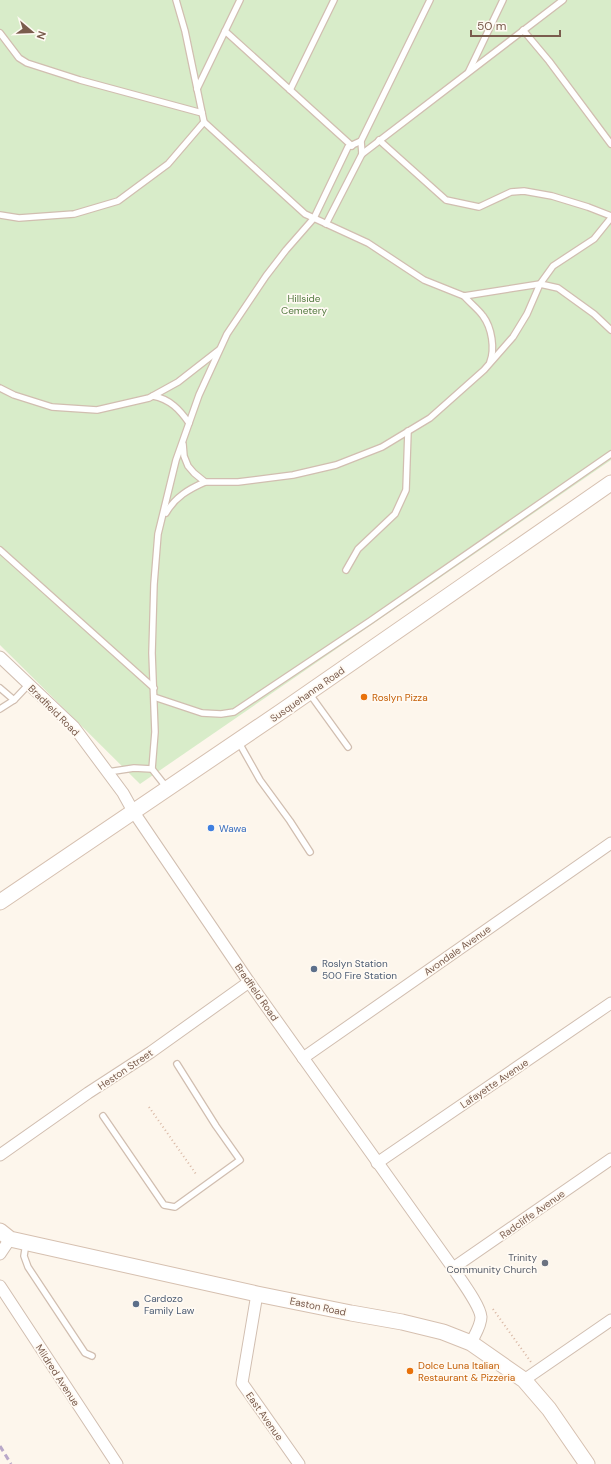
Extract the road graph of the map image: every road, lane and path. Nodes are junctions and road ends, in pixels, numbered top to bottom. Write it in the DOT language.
graph roads {
  1 [pos="176,0"];
  2 [pos="233,0"];
  3 [pos="240,0"];
  4 [pos="334,0"];
  5 [pos="430,0"];
  6 [pos="503,0"];
  7 [pos="563,0"];
  8 [pos="236,9"];
  9 [pos="523,30"];
  10 [pos="225,31"];
  11 [pos="0,34"];
  12 [pos="468,73"];
  13 [pos="197,89"];
  14 [pos="290,90"];
  15 [pos="202,113"];
  16 [pos="204,122"];
  17 [pos="379,140"];
  18 [pos="362,141"];
  19 [pos="611,144"];
  20 [pos="352,146"];
  21 [pos="362,154"];
  22 [pos="0,215"];
  23 [pos="611,217"];
  24 [pos="314,218"];
  25 [pos="326,224"];
  26 [pos="540,284"];
  27 [pos="464,296"];
  28 [pos="611,330"];
  29 [pos="220,349"];
  30 [pos="490,364"];
  31 [pos="0,388"];
  32 [pos="153,396"];
  33 [pos="189,424"];
  34 [pos="408,431"];
  35 [pos="183,441"];
  36 [pos="611,454"];
  37 [pos="205,482"];
  38 [pos="611,482"];
  39 [pos="162,519"];
  40 [pos="0,550"];
  41 [pos="346,570"];
  42 [pos="0,657"];
  43 [pos="29,684"];
  44 [pos="0,688"];
  45 [pos="154,688"];
  46 [pos="309,692"];
  47 [pos="154,697"];
  48 [pos="14,700"];
  49 [pos="0,709"];
  50 [pos="238,741"];
  51 [pos="348,748"];
  52 [pos="152,770"];
  53 [pos="108,772"];
  54 [pos="167,789"];
  55 [pos="134,811"];
  56 [pos="611,843"];
  57 [pos="310,852"];
  58 [pos="0,902"];
  59 [pos="249,982"];
  60 [pos="611,1003"];
  61 [pos="303,1058"];
  62 [pos="177,1064"];
  63 [pos="149,1107"];
  64 [pos="103,1116"];
  65 [pos="0,1155"];
  66 [pos="611,1159"];
  67 [pos="377,1163"];
  68 [pos="196,1174"];
  69 [pos="5,1235"];
  70 [pos="26,1243"];
  71 [pos="0,1254"];
  72 [pos="453,1268"];
  73 [pos="0,1286"];
  74 [pos="257,1294"];
  75 [pos="493,1309"];
  76 [pos="611,1320"];
  77 [pos="470,1343"];
  78 [pos="92,1356"];
  79 [pos="532,1363"];
  80 [pos="524,1380"];
  81 [pos="117,1464"];
  82 [pos="299,1464"];
  83 [pos="587,1464"];
  1 -- 13 [label="lane"];
  2 -- 8 [label="lane"];
  3 -- 8 [label="lane"];
  4 -- 14 [label="lane"];
  5 -- 18 [label="lane"];
  6 -- 12 [label="lane"];
  7 -- 9 [label="lane"];
  8 -- 10 [label="lane"];
  9 -- 12 [label="lane"];
  9 -- 19 [label="lane"];
  10 -- 13 [label="lane"];
  10 -- 14 [label="lane"];
  11 -- 15 [label="lane"];
  12 -- 17 [label="lane"];
  13 -- 15 [label="lane"];
  14 -- 20 [label="lane"];
  15 -- 16 [label="lane"];
  16 -- 22 [label="lane"];
  16 -- 24 [label="lane"];
  17 -- 21 [label="lane"];
  17 -- 23 [label="lane"];
  18 -- 20 [label="lane"];
  18 -- 21 [label="lane"];
  20 -- 24 [label="lane"];
  21 -- 25 [label="lane"];
  23 -- 26 [label="lane"];
  24 -- 25 [label="lane"];
  24 -- 29 [label="lane"];
  25 -- 27 [label="lane"];
  26 -- 27 [label="lane"];
  26 -- 28 [label="lane"];
  26 -- 30 [label="lane"];
  27 -- 30 [label="lane"];
  29 -- 32 [label="lane"];
  29 -- 33 [label="lane"];
  30 -- 34 [label="lane"];
  31 -- 32 [label="lane"];
  32 -- 33 [label="lane"];
  33 -- 35 [label="lane"];
  34 -- 37 [label="lane"];
  34 -- 41 [label="lane"];
  35 -- 37 [label="lane"];
  35 -- 39 [label="lane"];
  36 -- 47 [label="lane"];
  37 -- 39 [label="lane"];
  38 -- 46 [label="main road, Susquehanna Road"];
  39 -- 45 [label="lane"];
  40 -- 45 [label="lane"];
  42 -- 43 [label="street, Bradfield Road"];
  43 -- 48 [label="lane"];
  43 -- 53 [label="street, Bradfield Road"];
  44 -- 48 [label="lane"];
  45 -- 47 [label="lane"];
  46 -- 50 [label="main road, Susquehanna Road"];
  46 -- 51 [label="lane"];
  47 -- 52 [label="lane"];
  48 -- 49 [label="lane"];
  50 -- 54 [label="main road, Susquehanna Road"];
  50 -- 57 [label="lane"];
  52 -- 53 [label="lane"];
  52 -- 54 [label="lane"];
  53 -- 55 [label="street, Bradfield Road"];
  54 -- 55 [label="main road, Susquehanna Road"];
  55 -- 58 [label="main road, Susquehanna Road"];
  55 -- 59 [label="street, Bradfield Road"];
  56 -- 61 [label="street, Avondale Avenue"];
  59 -- 61 [label="street, Bradfield Road"];
  59 -- 65 [label="street, Heston Street"];
  60 -- 67 [label="street, Lafayette Avenue"];
  61 -- 67 [label="street, Bradfield Road"];
  62 -- 64 [label="lane"];
  63 -- 68 [label="path"];
  66 -- 72 [label="street, Radcliffe Avenue"];
  67 -- 72 [label="street, Bradfield Road"];
  69 -- 70 [label="main road, Easton Road"];
  69 -- 71 [label="street"];
  70 -- 74 [label="main road, Easton Road"];
  70 -- 78 [label="lane"];
  72 -- 77 [label="street, Bradfield Road"];
  73 -- 81 [label="street, Mildred Avenue"];
  74 -- 77 [label="main road, Easton Road"];
  74 -- 82 [label="street, East Avenue"];
  75 -- 79 [label="path"];
  76 -- 80 [label="street"];
  77 -- 80 [label="main road, Easton Road"];
  80 -- 83 [label="main road, Easton Road"];
}
